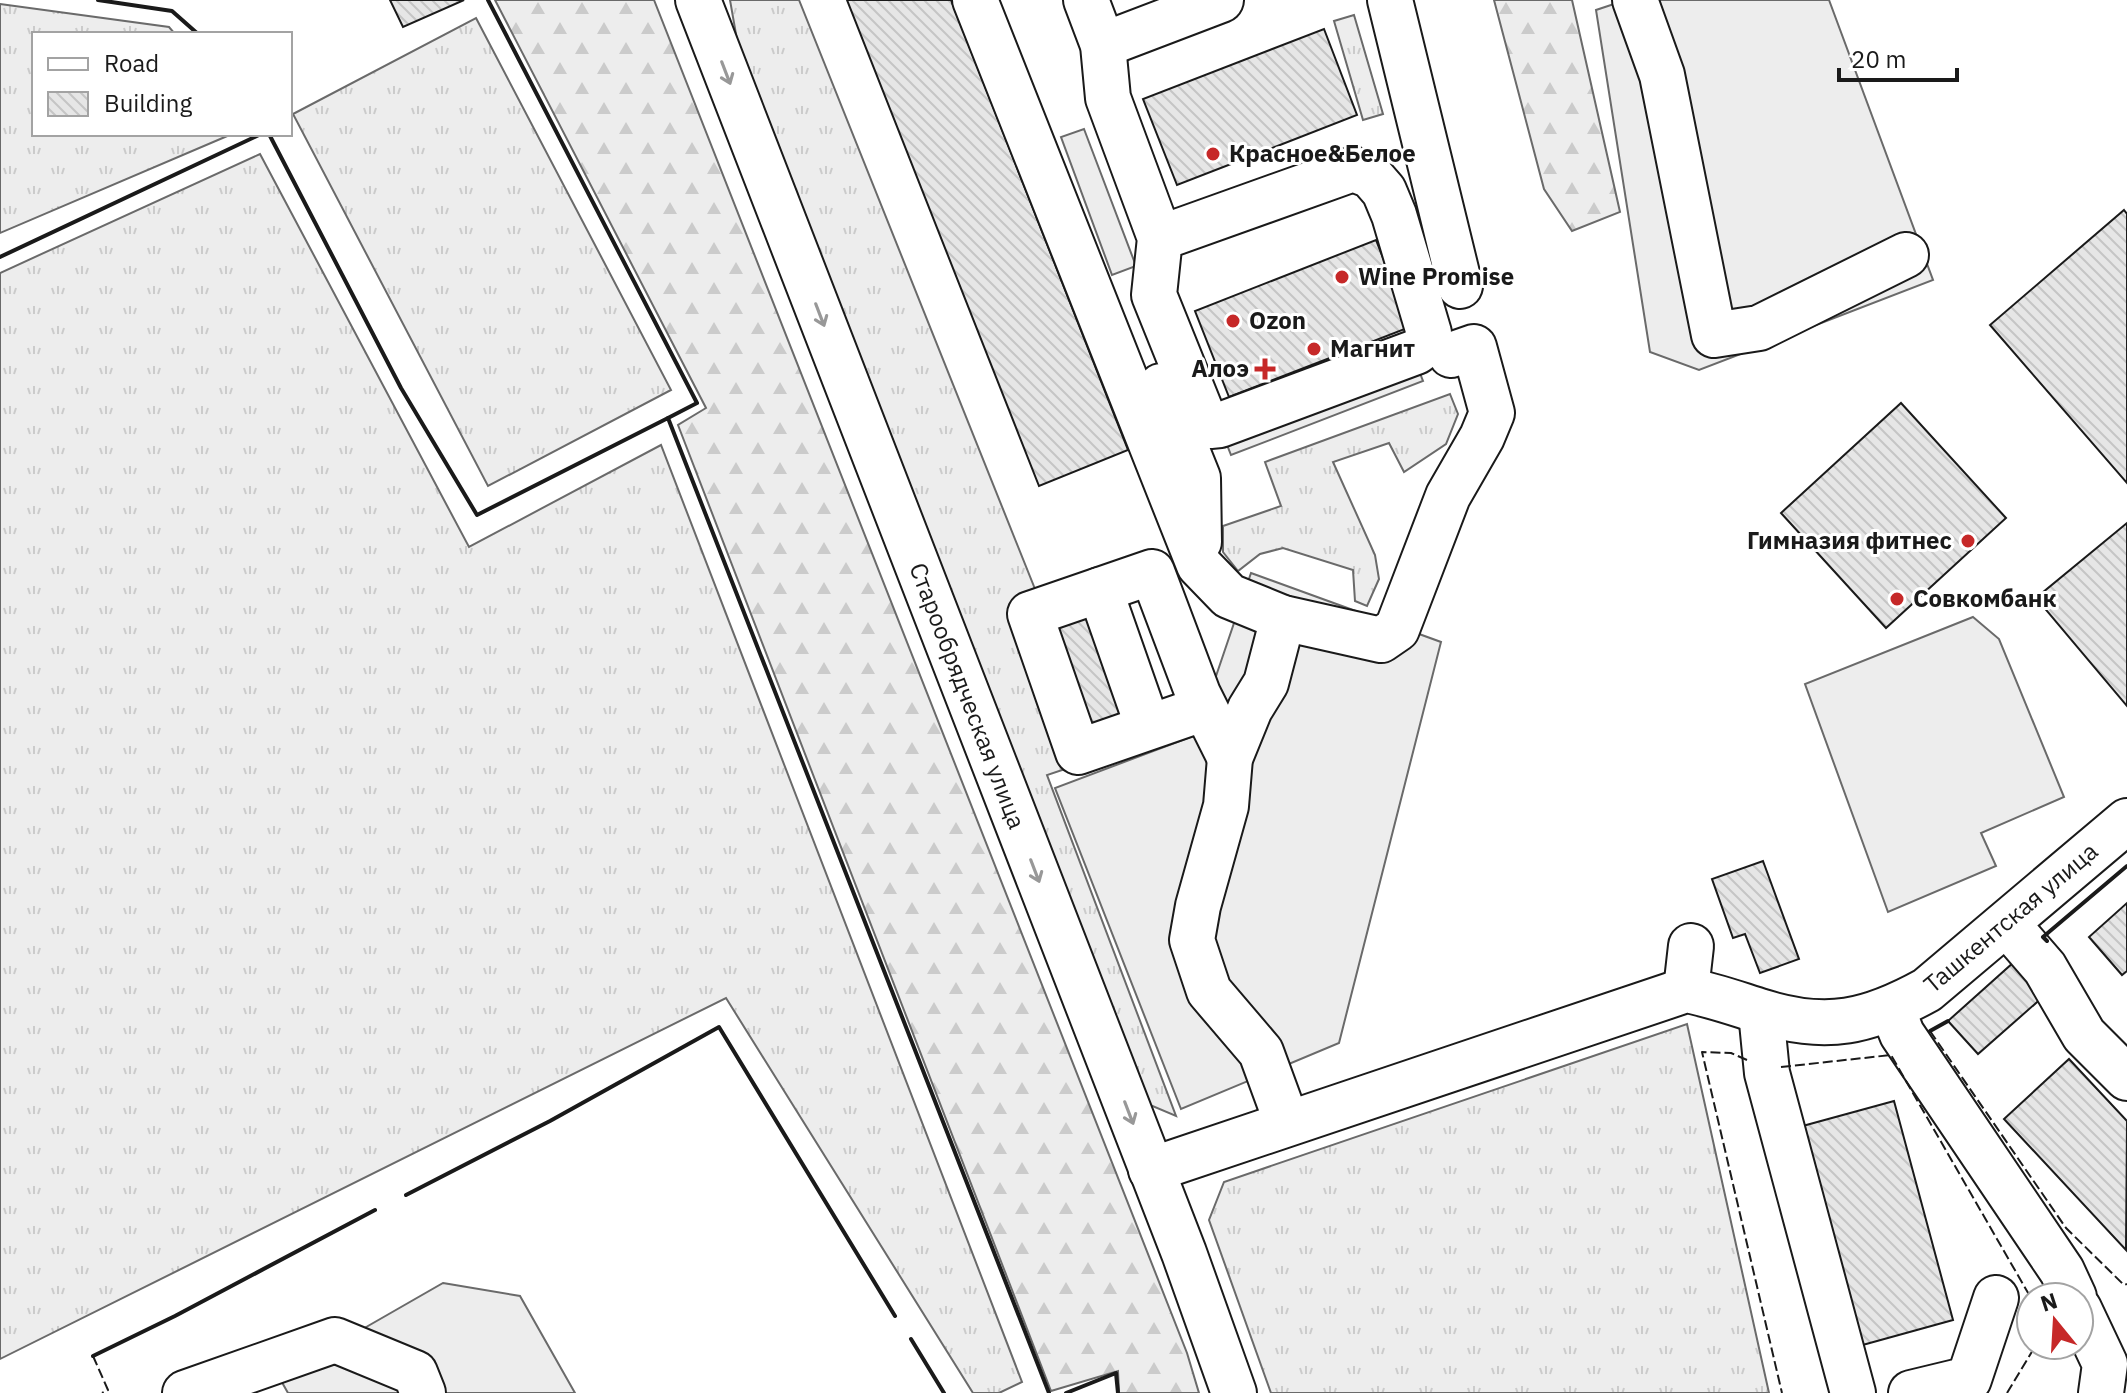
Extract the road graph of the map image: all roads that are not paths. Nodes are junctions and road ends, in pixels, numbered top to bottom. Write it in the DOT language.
graph roads {
  1 [pos="698,0"];
  2 [pos="975,0"];
  3 [pos="1086,0"];
  4 [pos="1221,0"];
  5 [pos="1390,0"];
  6 [pos="1635,0"];
  7 [pos="1103,45"];
  8 [pos="1160,238"];
  9 [pos="1906,255"];
  10 [pos="1460,286"];
  11 [pos="1154,295"];
  12 [pos="1451,355"];
  13 [pos="1219,470"];
  14 [pos="1199,547"];
  15 [pos="1100,590"];
  16 [pos="1283,618"];
  17 [pos="1205,708"];
  18 [pos="1148,727"];
  19 [pos="1230,758"];
  20 [pos="2127,821"];
  21 [pos="2007,924"];
  22 [pos="1691,946"];
  23 [pos="1686,990"];
  24 [pos="1892,1009"];
  25 [pos="1761,1012"];
  26 [pos="2127,1078"];
  27 [pos="1287,1123"];
  28 [pos="1151,1170"];
  29 [pos="2067,1281"];
  30 [pos="1996,1298"];
  31 [pos="2095,1343"];
  32 [pos="185,1393"];
  33 [pos="423,1393"];
  34 [pos="1234,1393"];
  35 [pos="1853,1393"];
  36 [pos="1911,1393"];
  37 [pos="2101,1393"];
  1 -- 28 [label="street, Старообрядческая улица, one-way"];
  2 -- 14 [label="street"];
  3 -- 7 [label="street"];
  4 -- 7 [label="street"];
  5 -- 10 [label="street"];
  6 -- 9 [label="street"];
  7 -- 8 [label="street"];
  8 -- 11 [label="street"];
  8 -- 11 [label="street"];
  11 -- 14 [label="street"];
  12 -- 16 [label="street"];
  13 -- 14 [label="street"];
  14 -- 16 [label="street"];
  15 -- 17 [label="street"];
  15 -- 18 [label="street"];
  15 -- 18 [label="street"];
  16 -- 19 [label="street"];
  17 -- 18 [label="street"];
  17 -- 19 [label="street"];
  19 -- 27 [label="street"];
  20 -- 21 [label="street, Ташкентская улица"];
  21 -- 24 [label="street, Ташкентская улица"];
  21 -- 26 [label="street"];
  22 -- 23 [label="street"];
  23 -- 25 [label="street, Ташкентская улица"];
  23 -- 27 [label="street"];
  24 -- 25 [label="street, Ташкентская улица"];
  24 -- 29 [label="street"];
  25 -- 35 [label="street"];
  27 -- 28 [label="street"];
  28 -- 34 [label="street, Старообрядческая улица"];
  30 -- 36 [label="street"];
  31 -- 37 [label="street"];
  32 -- 33 [label="street"];
}
